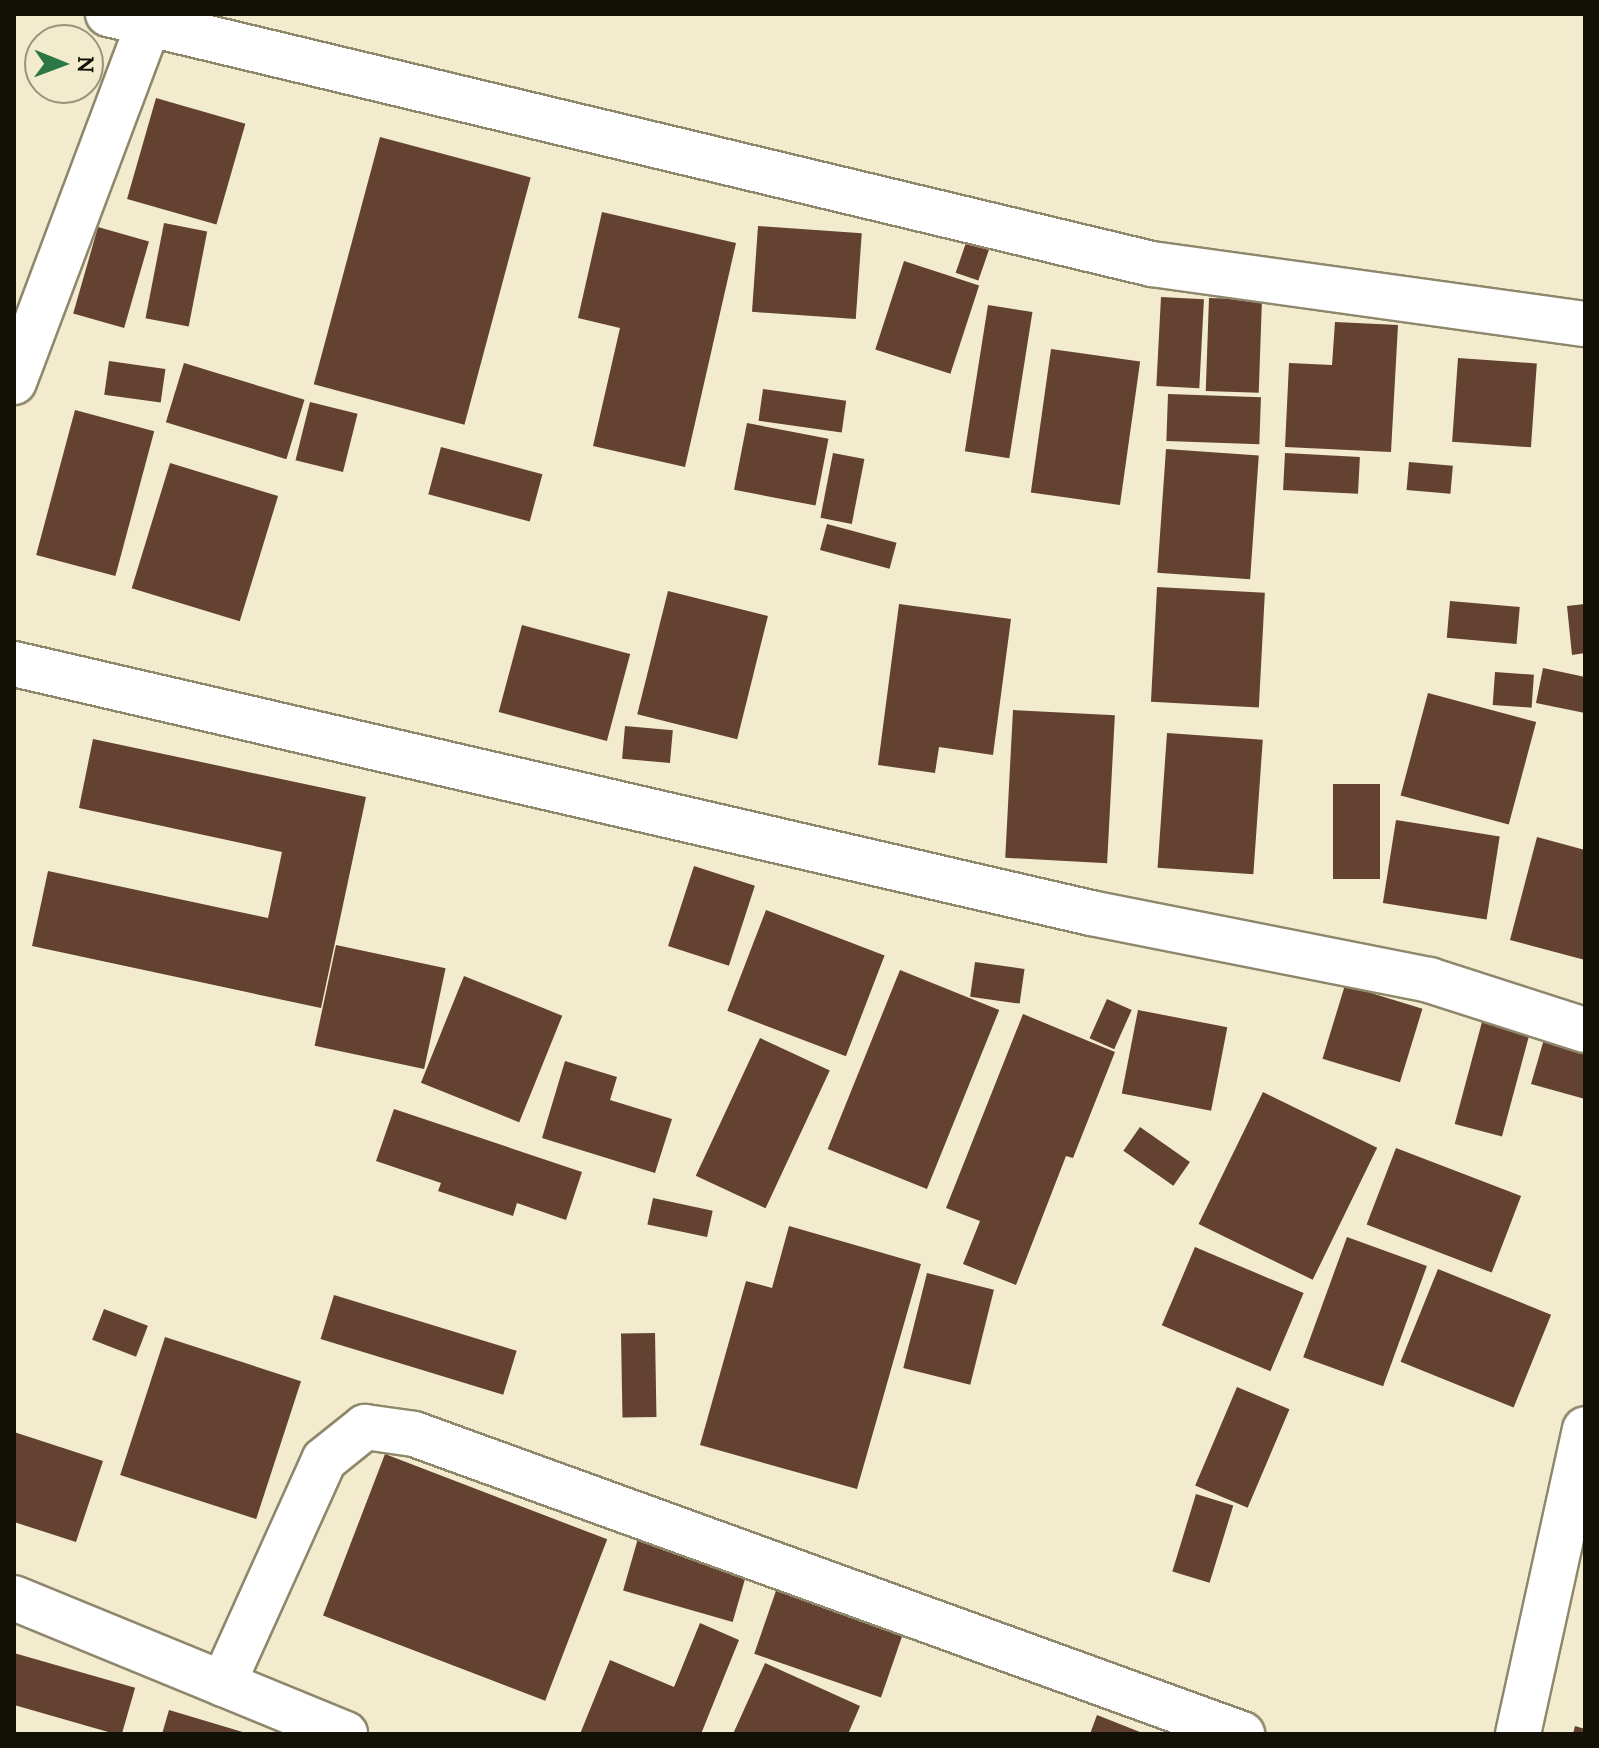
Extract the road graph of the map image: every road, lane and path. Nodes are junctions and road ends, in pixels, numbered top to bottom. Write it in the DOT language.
graph roads {
  1 [pos="136,18"];
  2 [pos="1585,324"];
  3 [pos="14,382"];
  4 [pos="14,664"];
  5 [pos="1585,1030"];
  6 [pos="1585,1429"];
  7 [pos="14,1598"];
  8 [pos="223,1684"];
  9 [pos="345,1734"];
  10 [pos="1242,1734"];
  11 [pos="1518,1734"];
  1 -- 2 [label="street"];
  1 -- 3 [label="street"];
  4 -- 5 [label="street"];
  6 -- 11 [label="street"];
  7 -- 8 [label="street"];
  8 -- 9 [label="street"];
  8 -- 10 [label="street"];
}
